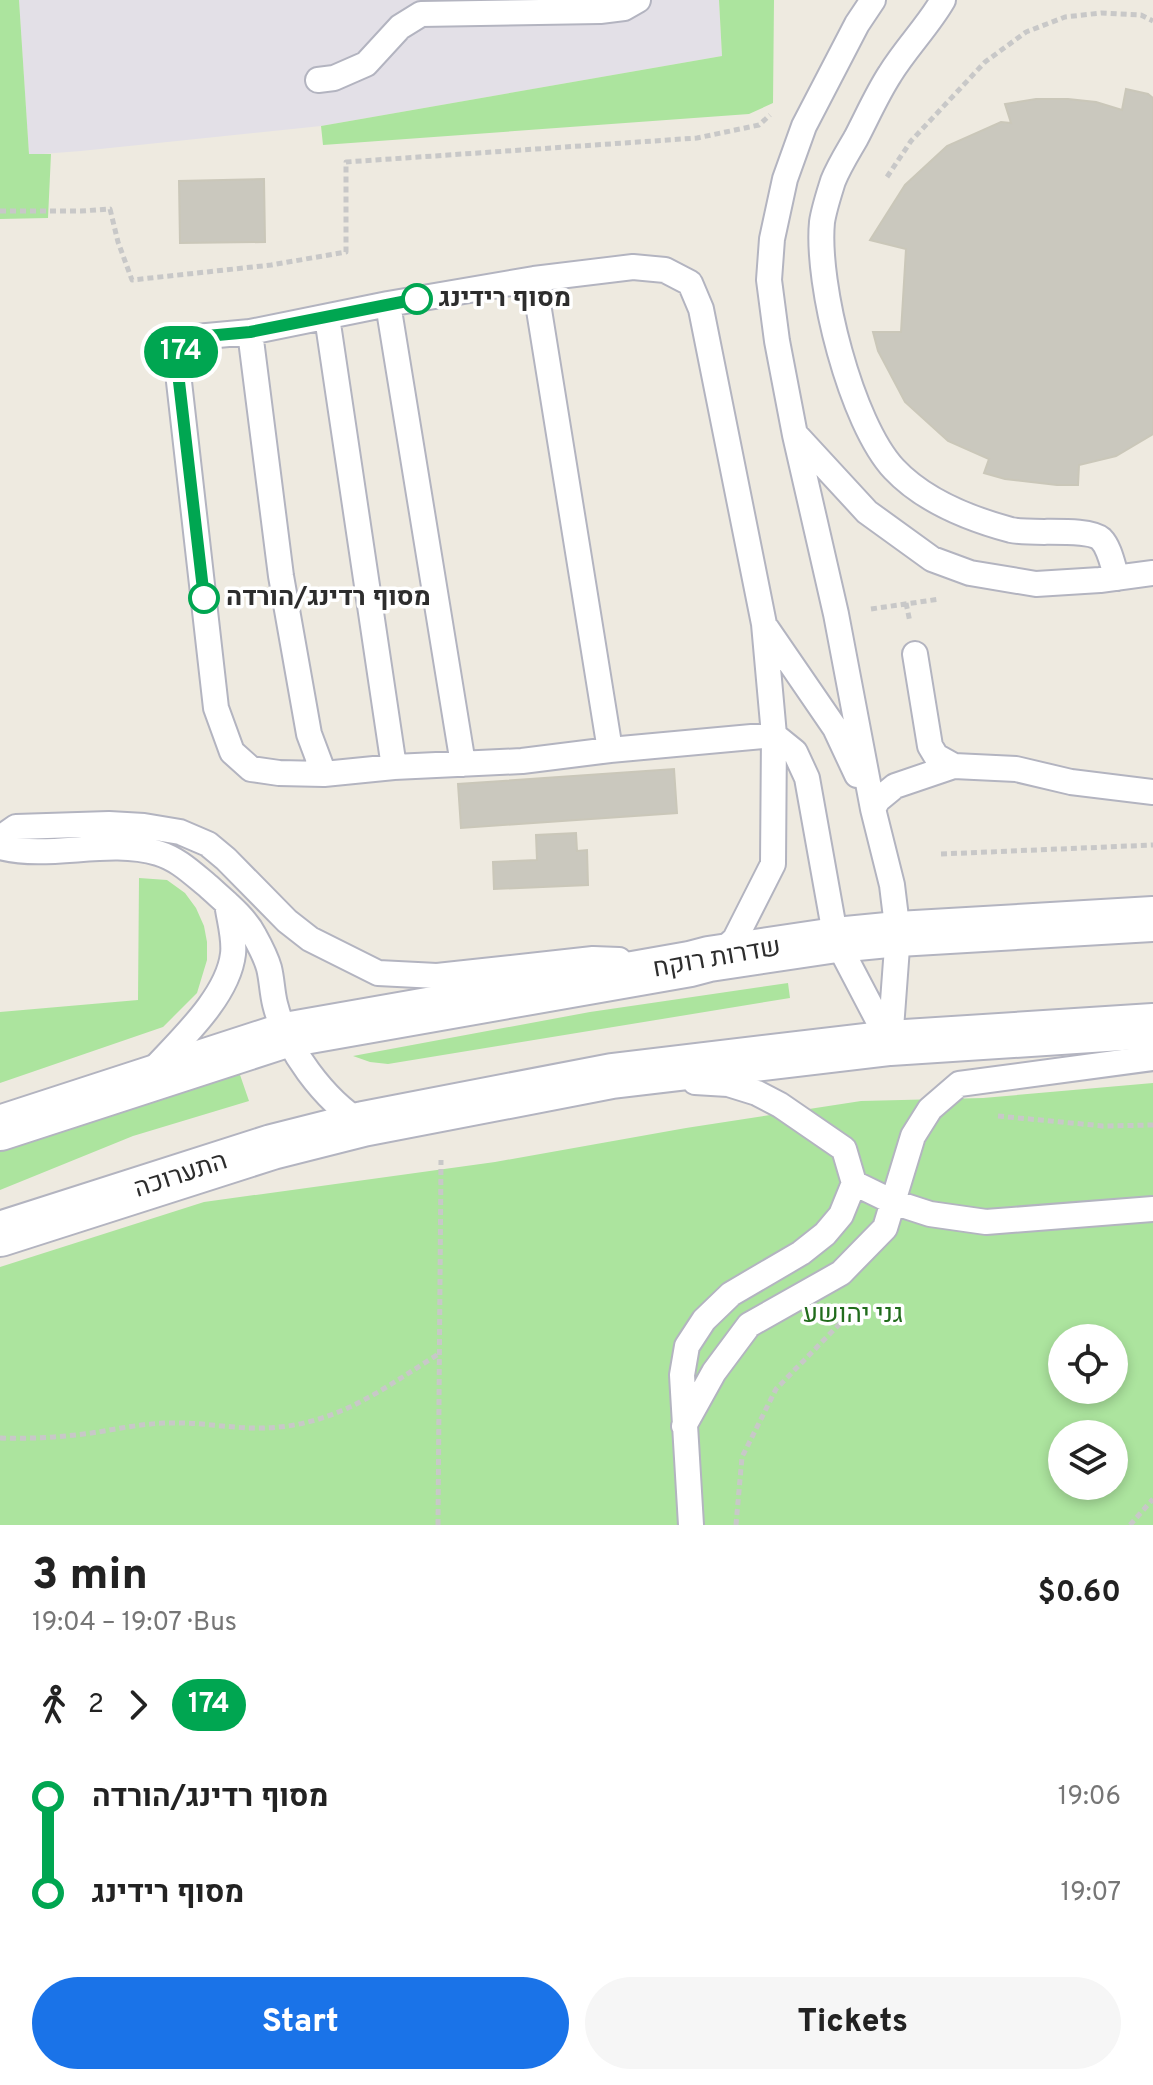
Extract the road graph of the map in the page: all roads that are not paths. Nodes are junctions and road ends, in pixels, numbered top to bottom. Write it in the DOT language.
graph roads {
  1 [pos="638,0"];
  2 [pos="873,0"];
  3 [pos="943,0"];
  4 [pos="318,80"];
  5 [pos="534,279"];
  6 [pos="388,304"];
  7 [pos="327,317"];
  8 [pos="250,332"];
  9 [pos="795,435"];
  10 [pos="1153,573"];
  11 [pos="1117,578"];
  12 [pos="764,624"];
  13 [pos="915,654"];
  14 [pos="774,735"];
  15 [pos="610,750"];
  16 [pos="463,764"];
  17 [pos="954,766"];
  18 [pos="394,767"];
  19 [pos="324,774"];
  20 [pos="1153,792"];
  21 [pos="873,809"];
  22 [pos="0,838"];
  23 [pos="0,847"];
  24 [pos="227,903"];
  25 [pos="1153,919"];
  26 [pos="898,934"];
  27 [pos="836,940"];
  28 [pos="699,962"];
  29 [pos="1153,1026"];
  30 [pos="286,1035"];
  31 [pos="890,1043"];
  32 [pos="1153,1058"];
  33 [pos="612,1076"];
  34 [pos="142,1083"];
  35 [pos="363,1124"];
  36 [pos="0,1128"];
  37 [pos="854,1183"];
  38 [pos="893,1202"];
  39 [pos="1153,1209"];
  40 [pos="0,1234"];
  41 [pos="684,1426"];
  42 [pos="691,1525"];
  1 -- 4 [label="lane"];
  2 -- 9 [label="lane"];
  3 -- 11 [label="lane"];
  5 -- 6 [label="lane"];
  5 -- 12 [label="lane"];
  5 -- 15 [label="lane"];
  6 -- 7 [label="lane"];
  6 -- 16 [label="lane"];
  7 -- 8 [label="lane"];
  7 -- 18 [label="lane"];
  8 -- 19 [label="lane"];
  8 -- 19 [label="lane"];
  9 -- 11 [label="lane"];
  9 -- 21 [label="lane"];
  10 -- 11 [label="lane"];
  12 -- 14 [label="lane"];
  12 -- 21 [label="lane"];
  13 -- 17 [label="lane"];
  14 -- 15 [label="lane"];
  14 -- 27 [label="lane"];
  14 -- 28 [label="lane"];
  15 -- 16 [label="lane"];
  16 -- 18 [label="lane"];
  17 -- 20 [label="lane"];
  17 -- 21 [label="lane"];
  18 -- 19 [label="lane"];
  21 -- 26 [label="lane"];
  22 -- 28 [label="lane"];
  23 -- 24 [label="lane"];
  24 -- 30 [label="lane"];
  24 -- 34 [label="lane"];
  25 -- 26 [label="main road, שדרות רוקח"];
  26 -- 27 [label="main road, שדרות רוקח"];
  26 -- 31 [label="lane"];
  27 -- 28 [label="main road, שדרות רוקח"];
  27 -- 31 [label="lane"];
  28 -- 30 [label="main road, שדרות רוקח"];
  29 -- 31 [label="main road"];
  30 -- 34 [label="main road"];
  30 -- 35 [label="lane"];
  31 -- 33 [label="main road"];
  32 -- 38 [label="lane"];
  33 -- 35 [label="main road"];
  33 -- 37 [label="lane"];
  34 -- 36 [label="main road"];
  35 -- 40 [label="main road, התערוכה"];
  37 -- 38 [label="lane"];
  37 -- 41 [label="lane"];
  38 -- 39 [label="lane"];
  38 -- 41 [label="lane"];
  41 -- 42 [label="lane"];
}
